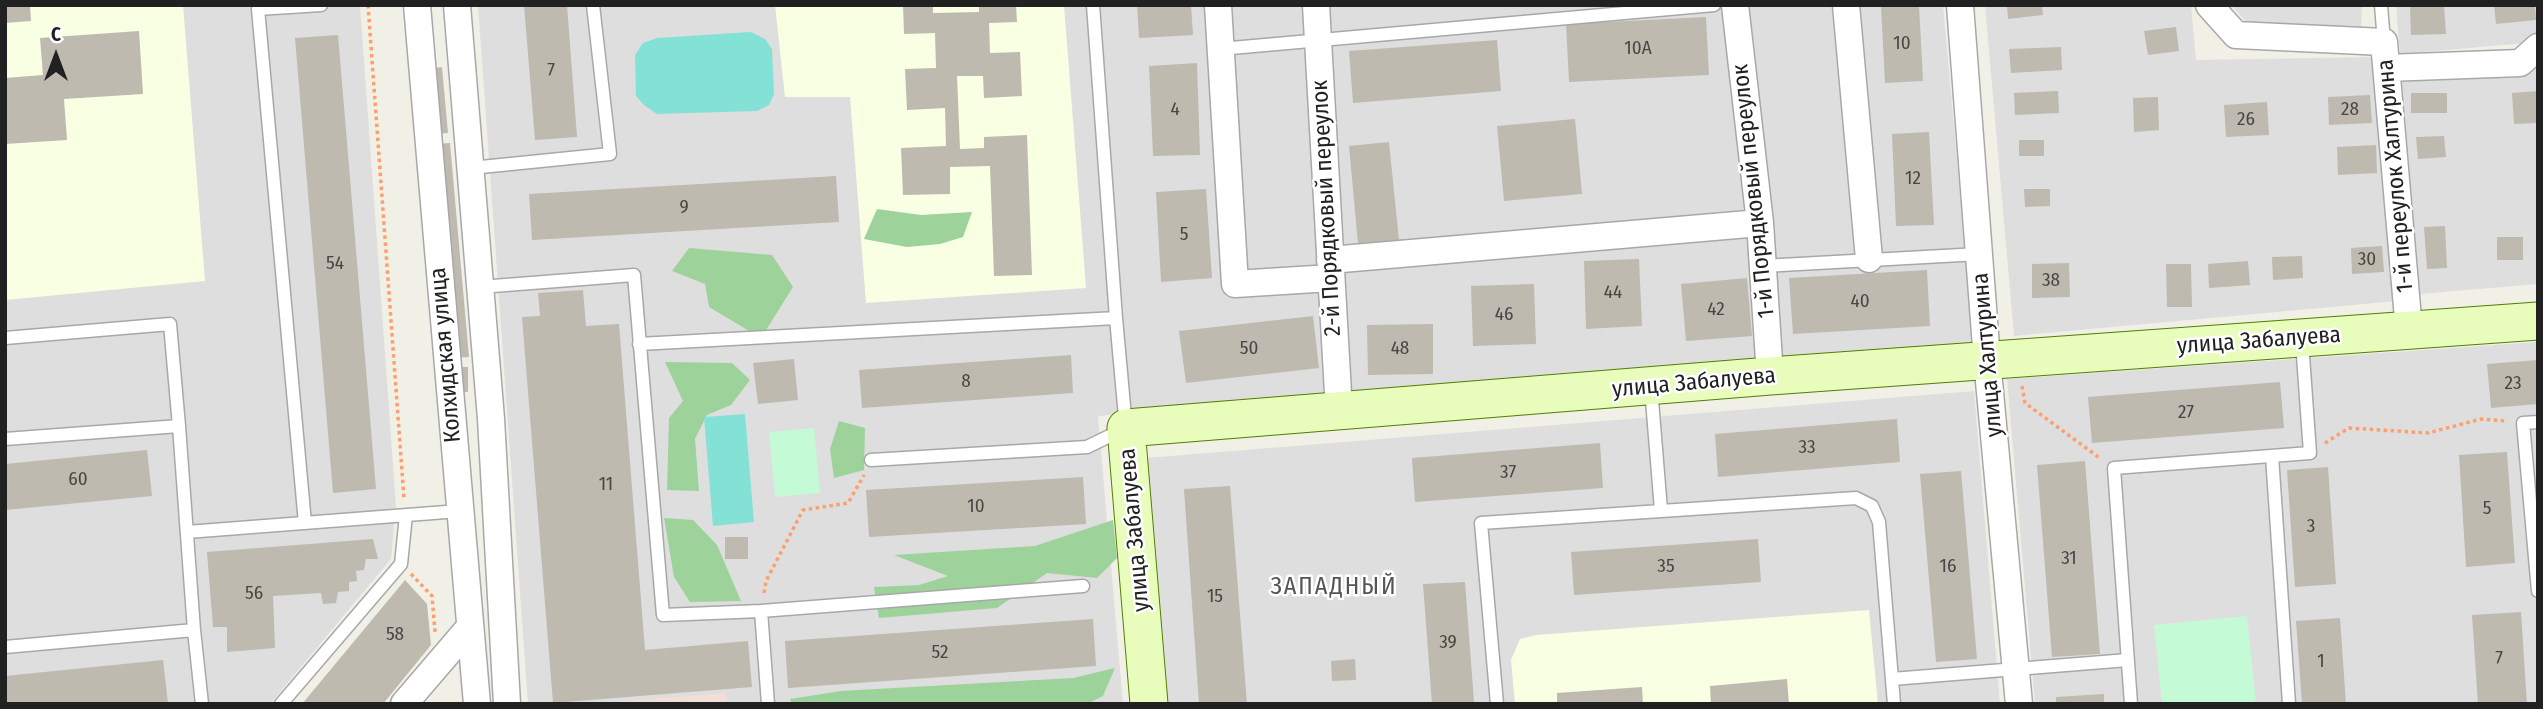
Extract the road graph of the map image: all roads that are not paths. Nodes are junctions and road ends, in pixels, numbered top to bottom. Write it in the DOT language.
graph roads {
  1 [pos="321,5"];
  2 [pos="417,5"];
  3 [pos="457,5"];
  4 [pos="593,5"];
  5 [pos="1093,5"];
  6 [pos="1218,5"];
  7 [pos="1316,5"];
  8 [pos="1714,5"];
  9 [pos="1735,5"];
  10 [pos="1846,5"];
  11 [pos="1960,5"];
  12 [pos="2209,5"];
  13 [pos="2381,5"];
  14 [pos="257,7"];
  15 [pos="1318,39"];
  16 [pos="2384,41"];
  17 [pos="2538,47"];
  18 [pos="1220,49"];
  19 [pos="2387,68"];
  20 [pos="471,169"];
  21 [pos="1760,223"];
  22 [pos="1979,254"];
  23 [pos="1870,259"];
  24 [pos="1763,266"];
  25 [pos="1331,269"];
  26 [pos="480,287"];
  27 [pos="1116,318"];
  28 [pos="2538,321"];
  29 [pos="2409,330"];
  30 [pos="5,338"];
  31 [pos="2301,338"];
  32 [pos="639,344"];
  33 [pos="2002,359"];
  34 [pos="1770,376"];
  35 [pos="1651,387"];
  36 [pos="1339,411"];
  37 [pos="2538,422"];
  38 [pos="179,426"];
  39 [pos="1126,428"];
  40 [pos="5,439"];
  41 [pos="2272,456"];
  42 [pos="871,460"];
  43 [pos="1661,510"];
  44 [pos="459,511"];
  45 [pos="405,515"];
  46 [pos="305,523"];
  47 [pos="187,532"];
  48 [pos="1083,586"];
  49 [pos="2538,591"];
  50 [pos="761,611"];
  51 [pos="469,628"];
  52 [pos="194,630"];
  53 [pos="5,647"];
  54 [pos="2128,660"];
  55 [pos="2015,669"];
  56 [pos="1892,679"];
  57 [pos="202,704"];
  58 [pos="281,704"];
  59 [pos="404,704"];
  60 [pos="477,704"];
  61 [pos="507,704"];
  62 [pos="768,704"];
  63 [pos="1149,704"];
  64 [pos="1497,704"];
  65 [pos="1894,704"];
  66 [pos="2019,704"];
  67 [pos="2131,704"];
  68 [pos="2289,704"];
  1 -- 14 [label="lane"];
  2 -- 44 [label="street, Колхидская улица"];
  3 -- 20 [label="street, Колхидская улица"];
  4 -- 20 [label="lane"];
  5 -- 27 [label="lane"];
  6 -- 18 [label="street"];
  7 -- 15 [label="street, 2-й Порядковый переулок"];
  8 -- 15 [label="lane"];
  9 -- 21 [label="street, 1-й Порядковый переулок"];
  10 -- 23 [label="street"];
  11 -- 22 [label="street, улица Халтурина"];
  12 -- 16 [label="street, 1-й переулок Халтурина"];
  13 -- 16 [label="lane"];
  14 -- 46 [label="lane"];
  15 -- 18 [label="lane"];
  15 -- 25 [label="street, 2-й Порядковый переулок"];
  16 -- 19 [label="street, 1-й переулок Халтурина"];
  17 -- 19 [label="street"];
  18 -- 25 [label="street"];
  19 -- 29 [label="street, 1-й переулок Халтурина"];
  20 -- 26 [label="street, Колхидская улица"];
  21 -- 24 [label="street, 1-й Порядковый переулок"];
  21 -- 25 [label="street"];
  22 -- 23 [label="lane"];
  22 -- 33 [label="street, улица Халтурина"];
  23 -- 24 [label="lane"];
  24 -- 34 [label="street, 1-й Порядковый переулок"];
  25 -- 36 [label="street, 2-й Порядковый переулок"];
  26 -- 32 [label="lane"];
  26 -- 61 [label="street, Колхидская улица"];
  27 -- 32 [label="lane"];
  27 -- 39 [label="lane"];
  28 -- 29 [label="street, улица Забалуева"];
  29 -- 31 [label="street, улица Забалуева"];
  30 -- 38 [label="lane"];
  31 -- 33 [label="street, улица Забалуева"];
  31 -- 41 [label="lane"];
  32 -- 50 [label="lane"];
  33 -- 34 [label="street, улица Забалуева"];
  33 -- 55 [label="street, улица Халтурина"];
  34 -- 35 [label="street, улица Забалуева"];
  35 -- 36 [label="street, улица Забалуева"];
  35 -- 43 [label="lane"];
  36 -- 39 [label="street, улица Забалуева"];
  37 -- 49 [label="lane"];
  38 -- 40 [label="lane"];
  38 -- 47 [label="lane"];
  39 -- 42 [label="lane"];
  39 -- 63 [label="street, улица Забалуева"];
  41 -- 54 [label="lane"];
  41 -- 68 [label="lane"];
  43 -- 56 [label="lane"];
  43 -- 64 [label="lane"];
  44 -- 45 [label="lane"];
  44 -- 51 [label="street, Колхидская улица"];
  45 -- 46 [label="lane"];
  45 -- 58 [label="lane"];
  46 -- 47 [label="lane"];
  47 -- 52 [label="lane"];
  48 -- 50 [label="lane"];
  50 -- 62 [label="lane"];
  51 -- 59 [label="street"];
  51 -- 60 [label="street, Колхидская улица"];
  52 -- 53 [label="lane"];
  52 -- 57 [label="lane"];
  54 -- 55 [label="lane"];
  54 -- 67 [label="lane"];
  55 -- 56 [label="lane"];
  55 -- 66 [label="street, улица Халтурина"];
  56 -- 65 [label="lane"];
}
